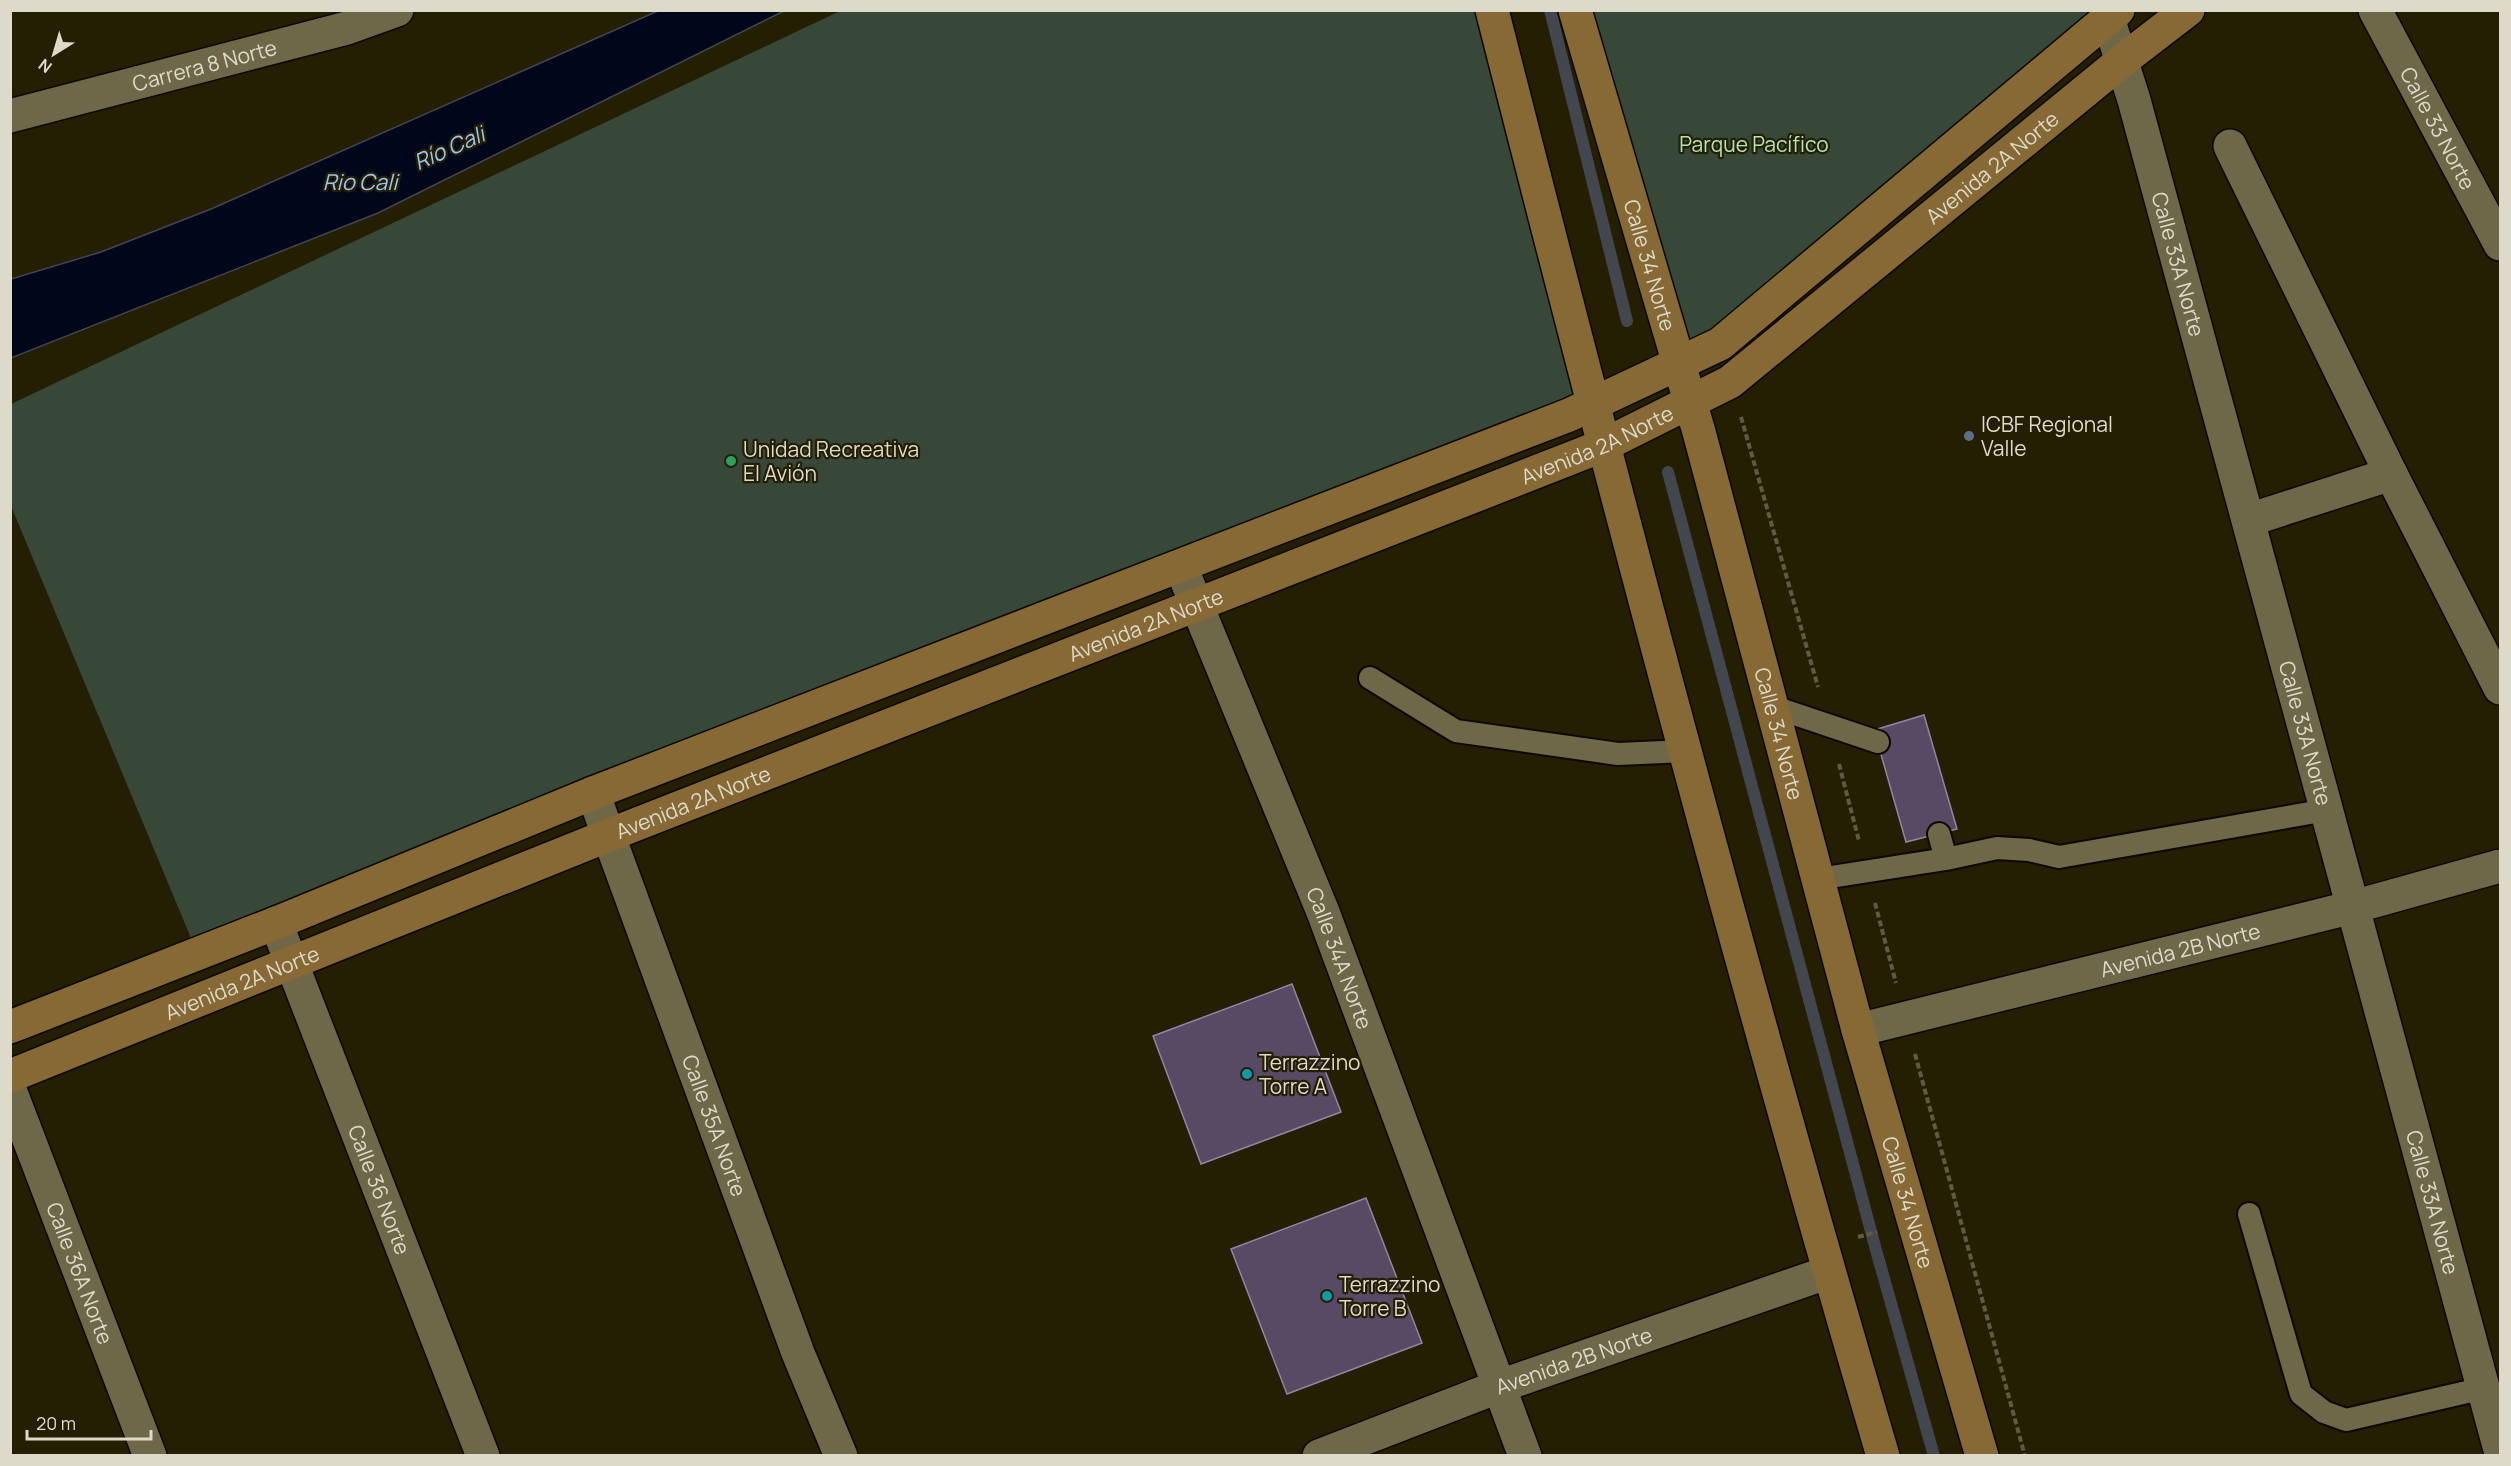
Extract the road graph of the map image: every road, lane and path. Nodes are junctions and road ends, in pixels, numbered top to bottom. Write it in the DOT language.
graph roads {
  1 [pos="397,10"];
  2 [pos="1492,10"];
  3 [pos="1575,10"];
  4 [pos="2188,10"];
  5 [pos="2375,10"];
  6 [pos="2113,14"];
  7 [pos="346,20"];
  8 [pos="2123,60"];
  9 [pos="10,116"];
  10 [pos="2230,146"];
  11 [pos="2500,244"];
  12 [pos="1678,363"];
  13 [pos="1690,403"];
  14 [pos="1592,404"];
  15 [pos="1739,411"];
  16 [pos="1602,446"];
  17 [pos="2391,474"];
  18 [pos="2248,520"];
  19 [pos="1181,567"];
  20 [pos="1195,605"];
  21 [pos="1370,678"];
  22 [pos="2500,688"];
  23 [pos="1771,706"];
  24 [pos="1828,723"];
  25 [pos="1878,742"];
  26 [pos="1686,751"];
  27 [pos="593,793"];
  28 [pos="2327,810"];
  29 [pos="1939,834"];
  30 [pos="609,835"];
  31 [pos="1946,859"];
  32 [pos="2500,866"];
  33 [pos="1867,871"];
  34 [pos="1818,879"];
  35 [pos="2353,907"];
  36 [pos="276,923"];
  37 [pos="292,962"];
  38 [pos="1905,1018"];
  39 [pos="10,1028"];
  40 [pos="1858,1030"];
  41 [pos="10,1076"];
  42 [pos="10,1090"];
  43 [pos="2249,1214"];
  44 [pos="1884,1230"];
  45 [pos="1856,1238"];
  46 [pos="1829,1272"];
  47 [pos="1500,1386"];
  48 [pos="2484,1388"];
  49 [pos="2500,1450"];
  50 [pos="150,1455"];
  51 [pos="483,1455"];
  52 [pos="841,1455"];
  53 [pos="1319,1455"];
  54 [pos="1525,1455"];
  55 [pos="1883,1455"];
  56 [pos="1982,1455"];
  57 [pos="2025,1455"];
  1 -- 7 [label="street, Carrera 8 Norte"];
  2 -- 14 [label="main road"];
  3 -- 12 [label="main road, Calle 34 Norte"];
  4 -- 8 [label="main road, Avenida 2A Norte"];
  5 -- 11 [label="street, Calle 33 Norte"];
  6 -- 8 [label="street, Calle 33A Norte"];
  6 -- 12 [label="main road, Avenida 2A Norte"];
  7 -- 9 [label="street, Carrera 8 Norte"];
  8 -- 13 [label="main road, Avenida 2A Norte"];
  8 -- 18 [label="street, Calle 33A Norte"];
  10 -- 17 [label="street"];
  12 -- 13 [label="main road, Calle 34 Norte"];
  12 -- 14 [label="main road, Avenida 2A Norte"];
  13 -- 16 [label="main road, Avenida 2A Norte"];
  13 -- 23 [label="main road, Calle 34 Norte"];
  14 -- 16 [label="main road"];
  14 -- 19 [label="main road, Avenida 2A Norte"];
  15 -- 24 [label="path"];
  16 -- 20 [label="main road, Avenida 2A Norte"];
  16 -- 26 [label="main road"];
  17 -- 18 [label="street"];
  17 -- 22 [label="street"];
  18 -- 28 [label="street, Calle 33A Norte"];
  19 -- 20 [label="street, Calle 34A Norte"];
  19 -- 27 [label="main road, Avenida 2A Norte"];
  20 -- 30 [label="main road, Avenida 2A Norte"];
  20 -- 47 [label="street, Calle 34A Norte"];
  21 -- 26 [label="lane"];
  23 -- 24 [label="lane"];
  23 -- 34 [label="main road, Calle 34 Norte"];
  24 -- 25 [label="lane"];
  24 -- 33 [label="path"];
  26 -- 46 [label="main road"];
  27 -- 30 [label="street, Calle 35A Norte"];
  27 -- 36 [label="main road, Avenida 2A Norte"];
  28 -- 31 [label="lane"];
  28 -- 35 [label="street, Calle 33A Norte"];
  29 -- 31 [label="lane"];
  30 -- 37 [label="main road, Avenida 2A Norte"];
  30 -- 52 [label="street, Calle 35A Norte"];
  31 -- 33 [label="lane"];
  32 -- 35 [label="street, Avenida 2B Norte"];
  33 -- 34 [label="lane"];
  33 -- 38 [label="path"];
  34 -- 40 [label="main road, Calle 34 Norte"];
  35 -- 38 [label="street, Avenida 2B Norte"];
  35 -- 48 [label="street, Calle 33A Norte"];
  36 -- 37 [label="street, Calle 36 Norte"];
  36 -- 39 [label="main road, Avenida 2A Norte"];
  37 -- 41 [label="main road, Avenida 2A Norte"];
  37 -- 51 [label="street, Calle 36 Norte"];
  38 -- 40 [label="street, Avenida 2B Norte"];
  38 -- 57 [label="path"];
  40 -- 56 [label="main road, Calle 34 Norte"];
  42 -- 50 [label="street, Calle 36A Norte"];
  43 -- 48 [label="lane"];
  44 -- 45 [label="path"];
  46 -- 47 [label="street, Avenida 2B Norte"];
  46 -- 55 [label="main road"];
  47 -- 53 [label="street, Avenida 2B Norte"];
  47 -- 54 [label="street, Calle 34A Norte"];
  48 -- 49 [label="street, Calle 33A Norte"];
}
